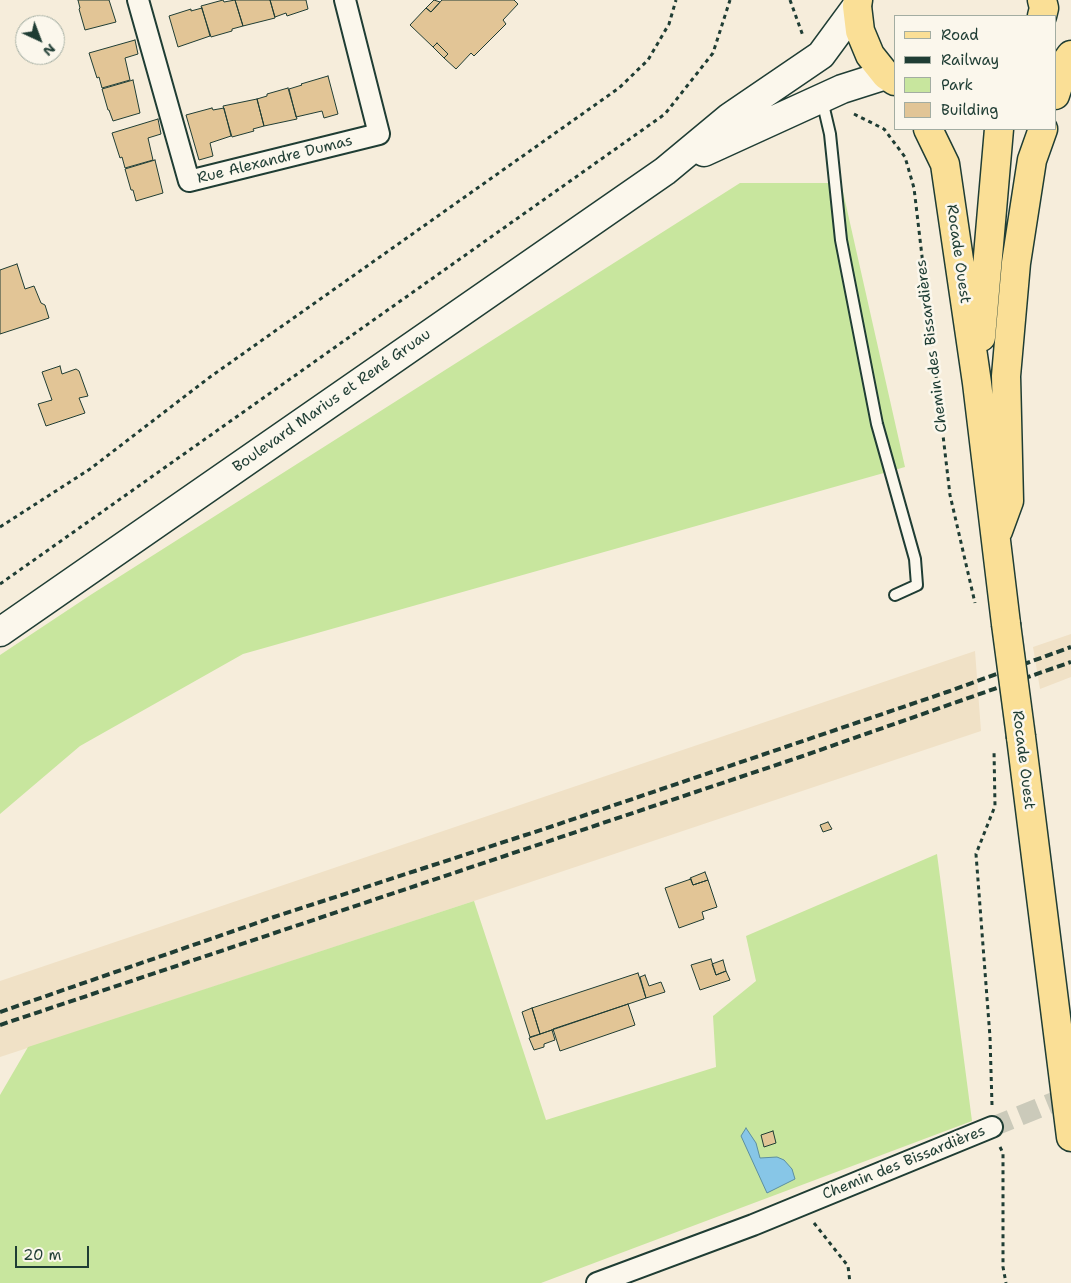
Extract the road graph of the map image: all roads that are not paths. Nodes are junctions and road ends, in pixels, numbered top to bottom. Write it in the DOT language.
graph roads {
  1 [pos="138,0"];
  2 [pos="345,0"];
  3 [pos="858,3"];
  4 [pos="1071,55"];
  5 [pos="890,78"];
  6 [pos="1056,92"];
  7 [pos="832,94"];
  8 [pos="929,130"];
  9 [pos="999,130"];
  10 [pos="1043,130"];
  11 [pos="665,171"];
  12 [pos="977,383"];
  13 [pos="994,540"];
  14 [pos="895,595"];
  15 [pos="0,632"];
  16 [pos="992,1127"];
  17 [pos="1071,1137"];
  18 [pos="597,1283"];
  1 -- 2 [label="street, Rue Alexandre Dumas"];
  3 -- 5 [label="main road"];
  3 -- 11 [label="main road, Boulevard Marius et René Gruau"];
  4 -- 6 [label="main road"];
  5 -- 7 [label="main road, Boulevard Marius et René Gruau"];
  7 -- 11 [label="main road, Boulevard Marius et René Gruau"];
  7 -- 14 [label="lane"];
  8 -- 12 [label="main road, Rocade Ouest"];
  9 -- 12 [label="main road, Rocade Ouest"];
  10 -- 13 [label="main road"];
  11 -- 15 [label="main road, Boulevard Marius et René Gruau"];
  12 -- 13 [label="main road, Rocade Ouest"];
  13 -- 17 [label="main road, Rocade Ouest, bridge"];
  16 -- 18 [label="street, Chemin des Bissardières"];
}
